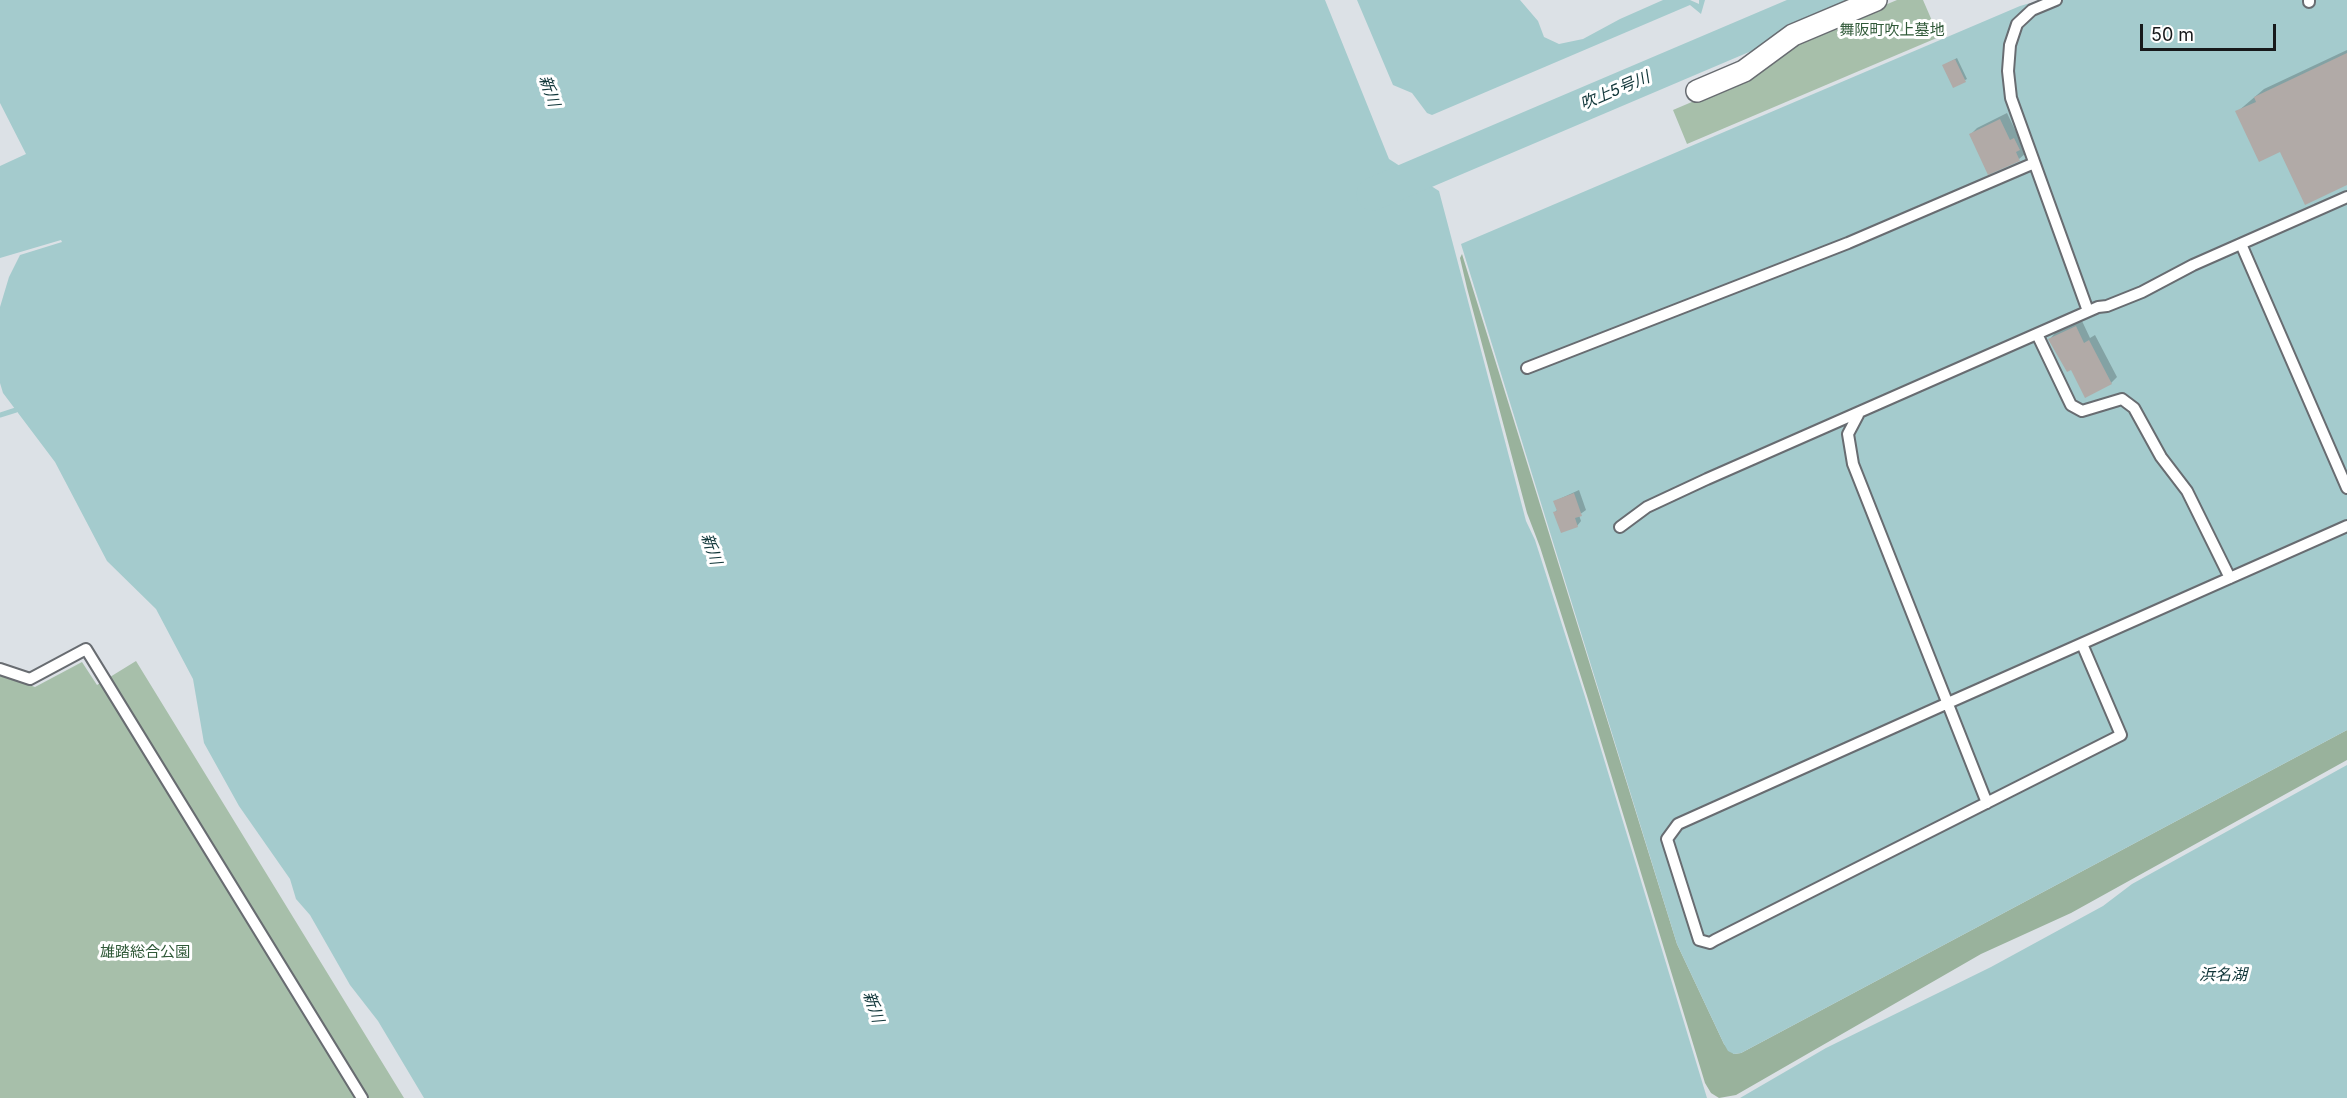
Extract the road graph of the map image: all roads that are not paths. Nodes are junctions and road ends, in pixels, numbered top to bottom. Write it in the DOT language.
graph roads {
  1 [pos="1876,0"];
  2 [pos="2056,0"];
  3 [pos="1697,91"];
  4 [pos="2032,164"];
  5 [pos="2347,197"];
  6 [pos="2241,244"];
  7 [pos="2088,312"];
  8 [pos="2037,334"];
  9 [pos="1527,368"];
  10 [pos="1859,413"];
  11 [pos="2347,488"];
  12 [pos="2347,526"];
  13 [pos="1620,527"];
  14 [pos="2230,578"];
  15 [pos="2082,644"];
  16 [pos="0,669"];
  17 [pos="1948,703"];
  18 [pos="1988,803"];
  19 [pos="362,1098"];
  1 -- 3 [label="street"];
  2 -- 4 [label="lane"];
  4 -- 7 [label="lane"];
  4 -- 9 [label="lane"];
  5 -- 6 [label="lane"];
  6 -- 7 [label="lane"];
  6 -- 11 [label="lane"];
  7 -- 8 [label="lane"];
  8 -- 10 [label="lane"];
  8 -- 14 [label="lane"];
  10 -- 13 [label="lane"];
  10 -- 17 [label="lane"];
  12 -- 14 [label="lane"];
  14 -- 15 [label="lane"];
  15 -- 17 [label="lane"];
  15 -- 18 [label="lane"];
  16 -- 19 [label="lane"];
  17 -- 18 [label="lane"];
  17 -- 18 [label="lane"];
}
